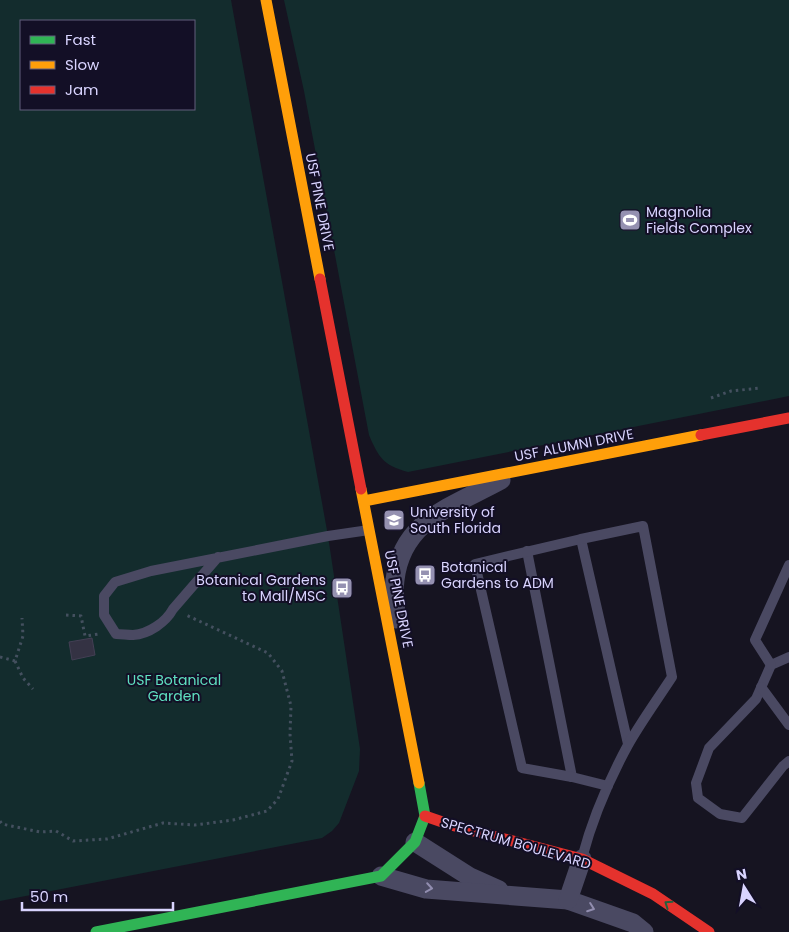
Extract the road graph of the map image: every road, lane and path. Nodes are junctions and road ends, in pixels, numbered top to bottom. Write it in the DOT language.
graph roads {
  1 [pos="266,0"];
  2 [pos="761,388"];
  3 [pos="711,398"];
  4 [pos="789,418"];
  5 [pos="517,471"];
  6 [pos="364,500"];
  7 [pos="370,530"];
  8 [pos="580,539"];
  9 [pos="527,551"];
  10 [pos="218,557"];
  11 [pos="789,565"];
  12 [pos="173,609"];
  13 [pos="66,615"];
  14 [pos="22,618"];
  15 [pos="97,634"];
  16 [pos="0,657"];
  17 [pos="789,657"];
  18 [pos="15,661"];
  19 [pos="771,665"];
  20 [pos="397,670"];
  21 [pos="761,687"];
  22 [pos="33,689"];
  23 [pos="789,725"];
  24 [pos="628,744"];
  25 [pos="789,761"];
  26 [pos="572,777"];
  27 [pos="608,786"];
  28 [pos="425,816"];
  29 [pos="0,821"];
  30 [pos="415,842"];
  31 [pos="582,859"];
  32 [pos="381,876"];
  33 [pos="509,895"];
  34 [pos="568,900"];
  35 [pos="96,932"];
  36 [pos="644,932"];
  37 [pos="709,932"];
  1 -- 6 [label="street, USF PINE DRIVE"];
  2 -- 3 [label="path"];
  4 -- 5 [label="street, USF ALUMNI DRIVE"];
  5 -- 6 [label="street, USF ALUMNI DRIVE"];
  5 -- 20 [label="street"];
  6 -- 7 [label="street, USF PINE DRIVE"];
  7 -- 10 [label="lane"];
  7 -- 20 [label="street, USF PINE DRIVE"];
  8 -- 9 [label="lane"];
  8 -- 24 [label="lane"];
  8 -- 24 [label="lane"];
  9 -- 26 [label="lane"];
  9 -- 26 [label="lane"];
  10 -- 12 [label="lane"];
  10 -- 12 [label="lane"];
  11 -- 19 [label="lane"];
  12 -- 29 [label="path"];
  13 -- 15 [label="path"];
  14 -- 18 [label="path"];
  16 -- 18 [label="path"];
  17 -- 19 [label="lane"];
  18 -- 22 [label="path"];
  19 -- 21 [label="lane"];
  20 -- 28 [label="street, USF PINE DRIVE"];
  21 -- 23 [label="lane"];
  21 -- 25 [label="lane"];
  24 -- 27 [label="lane"];
  26 -- 27 [label="lane"];
  27 -- 31 [label="lane"];
  28 -- 30 [label="street"];
  28 -- 31 [label="street, SPECTRUM BOULEVARD"];
  30 -- 32 [label="street"];
  30 -- 33 [label="street"];
  31 -- 34 [label="street"];
  37 -- 31 [label="street, SPECTRUM BOULEVARD, one-way"];
  32 -- 33 [label="street, one-way"];
  32 -- 35 [label="street"];
  33 -- 34 [label="street"];
  34 -- 36 [label="street, one-way"];
}
